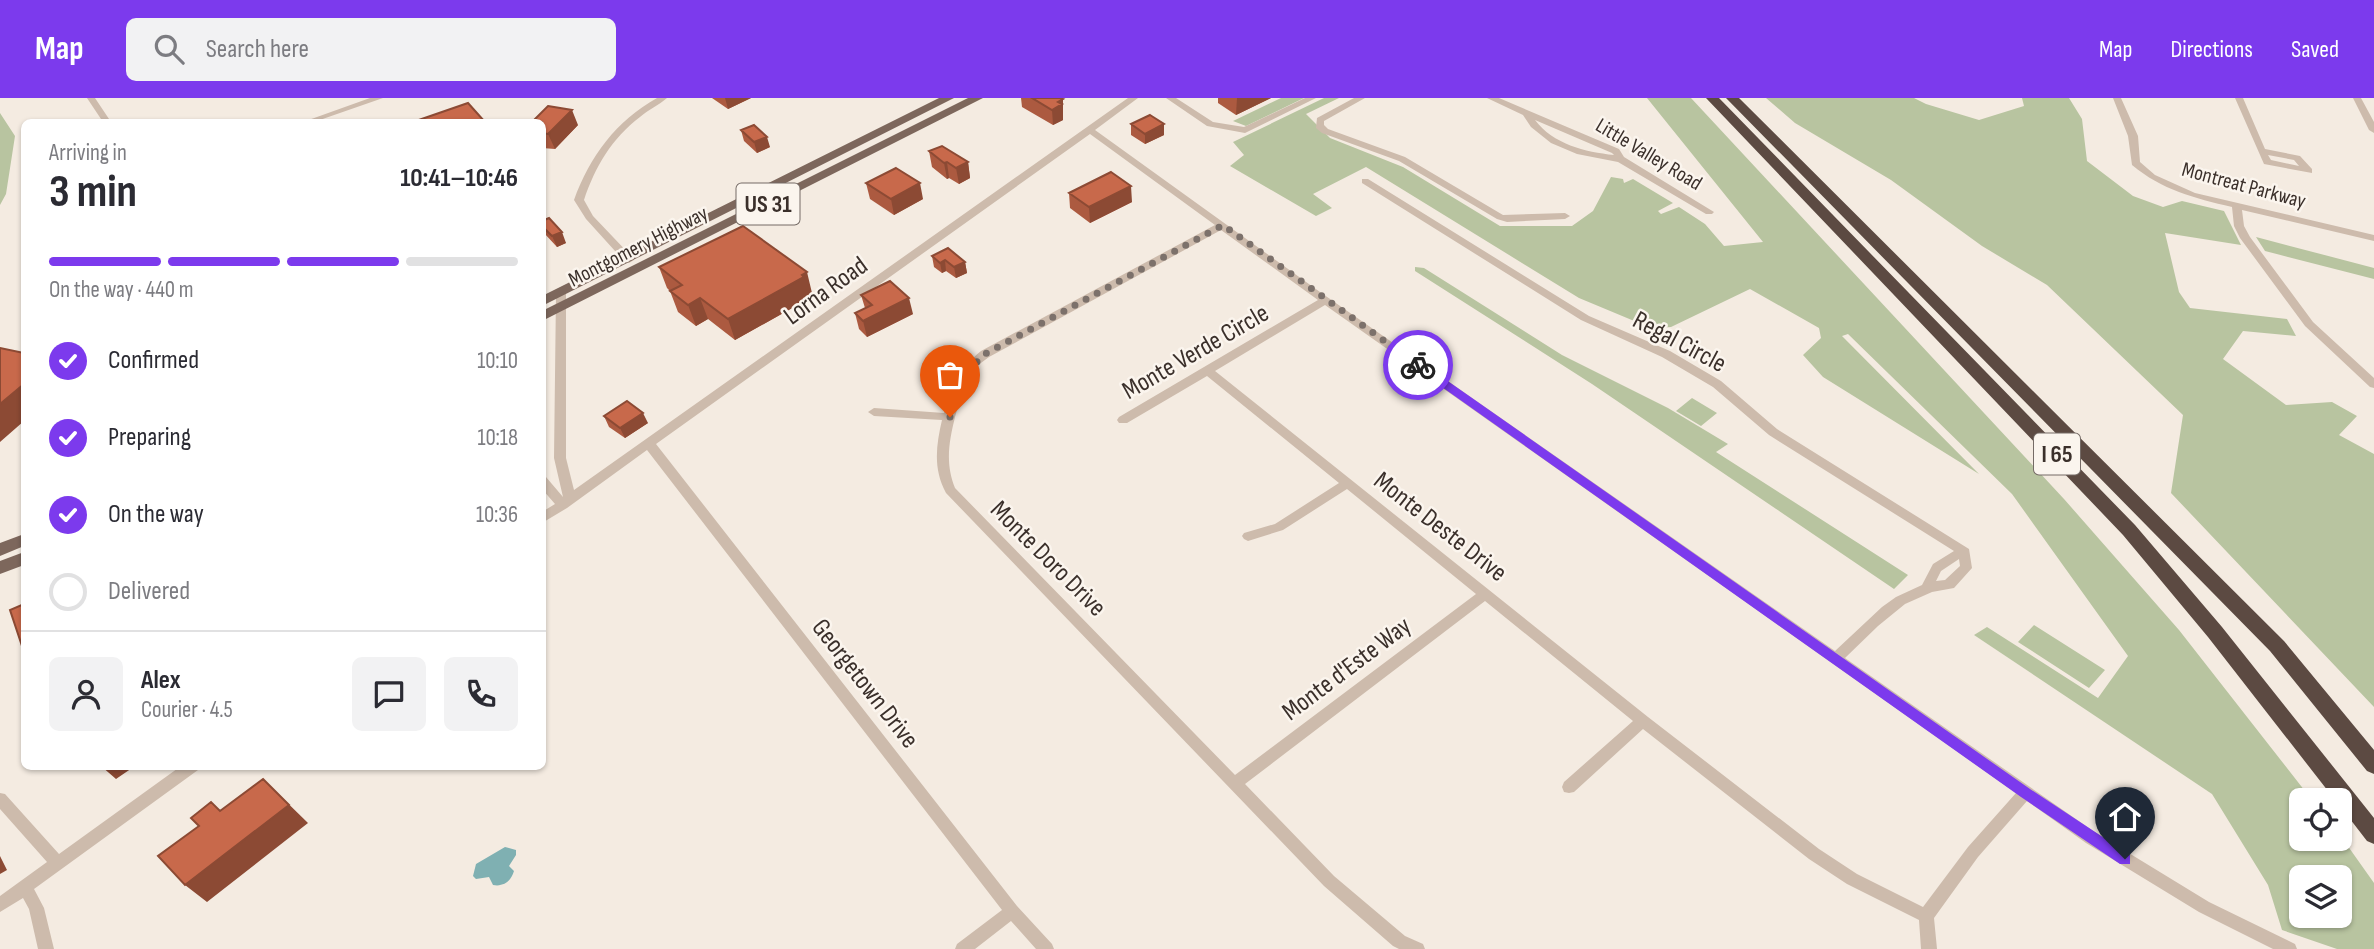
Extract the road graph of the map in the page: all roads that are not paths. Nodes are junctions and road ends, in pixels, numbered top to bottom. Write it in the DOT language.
graph roads {
  1 [pos="91,98"];
  2 [pos="379,98"];
  3 [pos="663,98"];
  4 [pos="948,98"];
  5 [pos="977,98"];
  6 [pos="1134,98"];
  7 [pos="1170,98"];
  8 [pos="1311,98"];
  9 [pos="1361,98"];
  10 [pos="1491,98"];
  11 [pos="1712,98"];
  12 [pos="1734,98"];
  13 [pos="2117,98"];
  14 [pos="2239,98"];
  15 [pos="2357,98"];
  16 [pos="358,101"];
  17 [pos="341,111"];
  18 [pos="1527,114"];
  19 [pos="105,119"];
  20 [pos="316,119"];
  21 [pos="337,119"];
  22 [pos="1090,130"];
  23 [pos="2374,130"];
  24 [pos="2261,151"];
  25 [pos="1620,159"];
  26 [pos="1365,181"];
  27 [pos="2237,205"];
  28 [pos="1709,212"];
  29 [pos="1565,216"];
  30 [pos="1223,225"];
  31 [pos="2374,238"];
  32 [pos="629,260"];
  33 [pos="1326,300"];
  34 [pos="560,301"];
  35 [pos="546,302"];
  36 [pos="546,313"];
  37 [pos="1208,371"];
  38 [pos="2374,384"];
  39 [pos="874,412"];
  40 [pos="950,417"];
  41 [pos="1123,420"];
  42 [pos="650,445"];
  43 [pos="546,484"];
  44 [pos="1348,484"];
  45 [pos="566,502"];
  46 [pos="546,516"];
  47 [pos="1248,536"];
  48 [pos="21,541"];
  49 [pos="0,550"];
  50 [pos="1965,552"];
  51 [pos="21,559"];
  52 [pos="0,568"];
  53 [pos="1928,585"];
  54 [pos="1486,593"];
  55 [pos="1835,659"];
  56 [pos="1643,721"];
  57 [pos="2374,765"];
  58 [pos="187,770"];
  59 [pos="1235,783"];
  60 [pos="1569,787"];
  61 [pos="2025,793"];
  62 [pos="0,799"];
  63 [pos="2374,834"];
  64 [pos="57,862"];
  65 [pos="25,887"];
  66 [pos="0,905"];
  67 [pos="1012,911"];
  68 [pos="1926,916"];
  69 [pos="46,949"];
  70 [pos="963,949"];
  71 [pos="1046,949"];
  72 [pos="1417,949"];
  73 [pos="1928,949"];
  74 [pos="2289,949"];
  1 -- 19 [label="street"];
  2 -- 16 [label="street"];
  3 -- 32 [label="street"];
  4 -- 32 [label="main road, Montgomery Highway / US 31"];
  5 -- 34 [label="main road, Montgomery Highway / US 31"];
  6 -- 22 [label="street, Lorna Road"];
  7 -- 8 [label="street"];
  9 -- 29 [label="street"];
  10 -- 18 [label="street, Little Valley Road"];
  11 -- 63 [label="highway, I 65"];
  12 -- 57 [label="highway, I 65"];
  13 -- 27 [label="street, Montreat Parkway"];
  14 -- 24 [label="street"];
  15 -- 23 [label="street"];
  16 -- 17 [label="street"];
  17 -- 20 [label="street"];
  17 -- 21 [label="street"];
  18 -- 25 [label="street, Little Valley Road"];
  18 -- 25 [label="street"];
  22 -- 30 [label="street"];
  22 -- 42 [label="street, Lorna Road"];
  25 -- 28 [label="street, Little Valley Road"];
  26 -- 50 [label="street, Regal Circle"];
  27 -- 31 [label="street, Montreat Parkway"];
  27 -- 38 [label="street"];
  30 -- 33 [label="street"];
  30 -- 40 [label="street, Monte Doro Drive"];
  32 -- 34 [label="main road, Montgomery Highway / US 31"];
  33 -- 37 [label="street, Monte Verde Circle"];
  33 -- 55 [label="street"];
  34 -- 35 [label="main road, Montgomery Highway / US 31"];
  34 -- 36 [label="main road, Montgomery Highway / US 31"];
  34 -- 45 [label="street"];
  37 -- 41 [label="street, Monte Verde Circle"];
  37 -- 44 [label="street, Monte Deste Drive"];
  39 -- 40 [label="street"];
  40 -- 59 [label="street, Monte Doro Drive"];
  42 -- 45 [label="street, Lorna Road"];
  42 -- 67 [label="street, Georgetown Drive"];
  43 -- 45 [label="street"];
  44 -- 47 [label="street"];
  44 -- 54 [label="street, Monte Deste Drive"];
  45 -- 46 [label="street, Lorna Road"];
  48 -- 49 [label="main road"];
  50 -- 53 [label="street"];
  50 -- 53 [label="street"];
  51 -- 52 [label="main road"];
  53 -- 55 [label="street"];
  54 -- 56 [label="street, Monte Deste Drive"];
  54 -- 59 [label="street, Monte d'Este Way"];
  55 -- 61 [label="street"];
  56 -- 60 [label="street"];
  56 -- 68 [label="street, Monte Deste Drive"];
  58 -- 64 [label="street"];
  59 -- 72 [label="street, Monte Doro Drive"];
  61 -- 68 [label="street"];
  61 -- 74 [label="street"];
  62 -- 64 [label="street"];
  64 -- 65 [label="street"];
  65 -- 66 [label="street"];
  65 -- 69 [label="street"];
  67 -- 70 [label="street"];
  67 -- 71 [label="street, Georgetown Drive"];
  68 -- 73 [label="street"];
}
